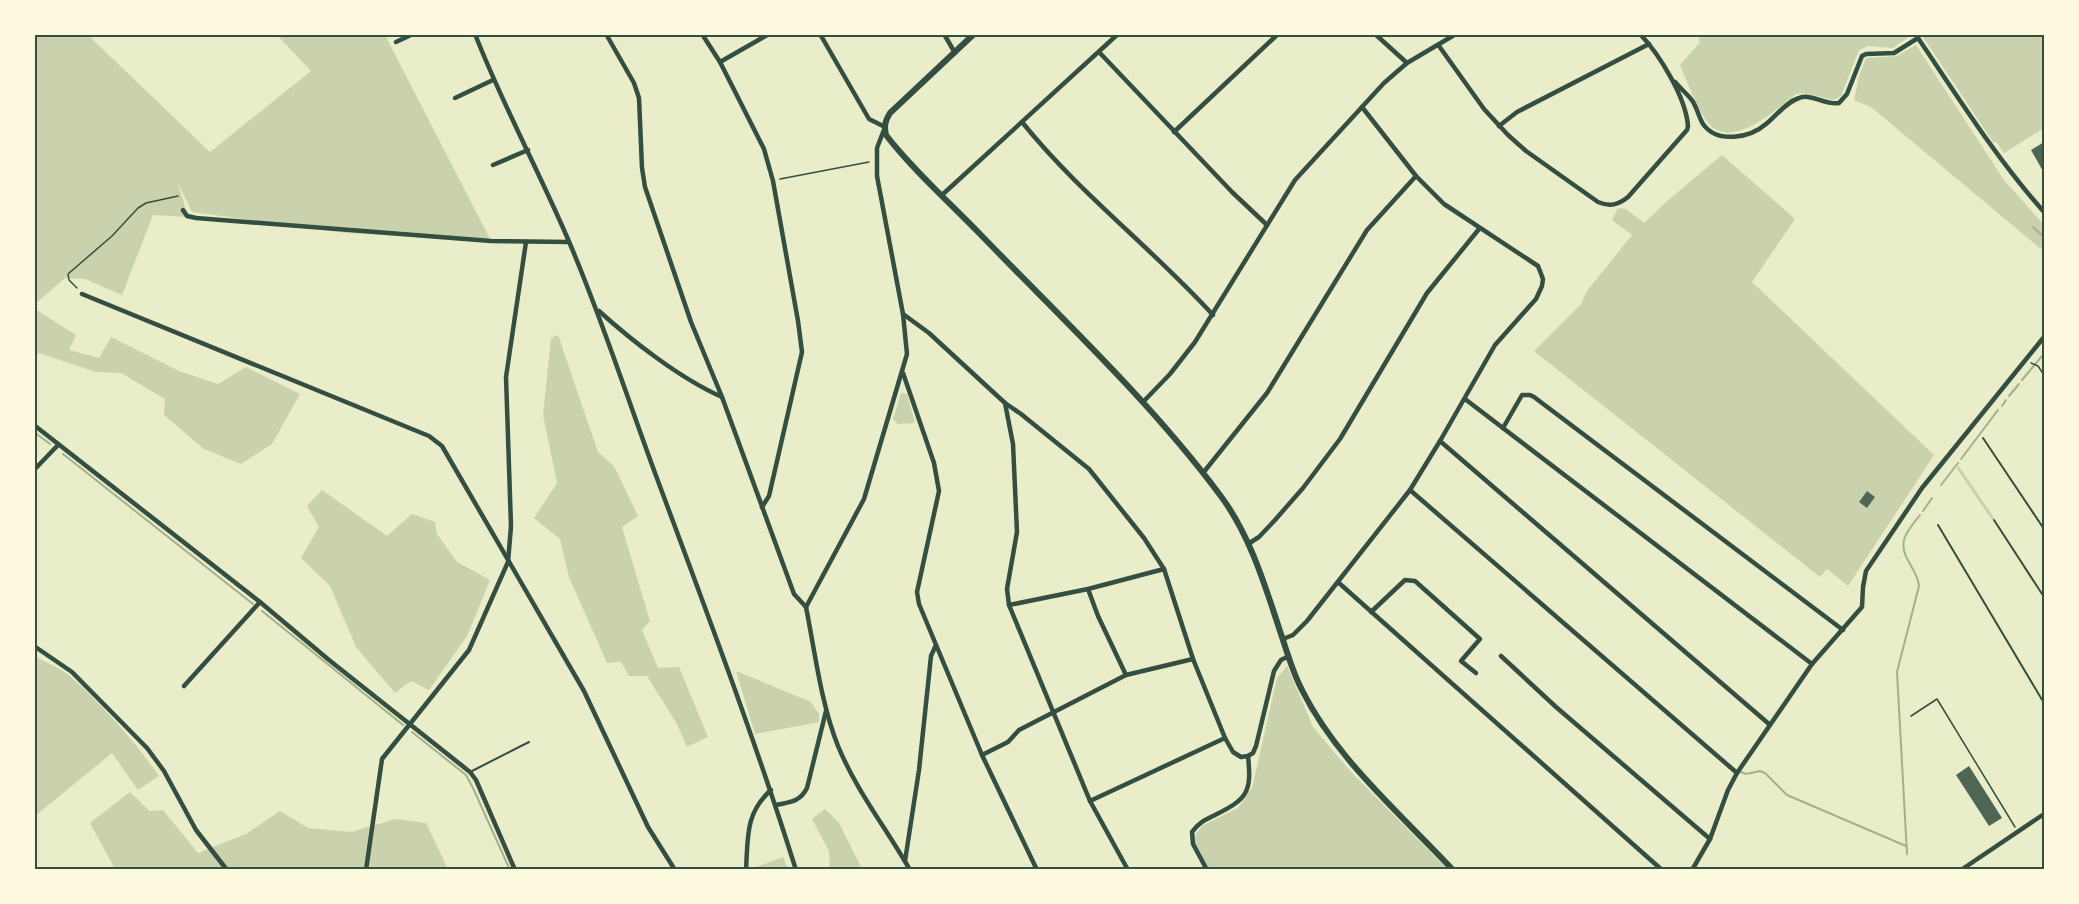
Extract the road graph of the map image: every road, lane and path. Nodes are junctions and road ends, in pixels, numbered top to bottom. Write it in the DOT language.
graph roads {
  1 [pos="413,34"];
  2 [pos="475,34"];
  3 [pos="606,34"];
  4 [pos="702,34"];
  5 [pos="769,34"];
  6 [pos="820,34"];
  7 [pos="944,34"];
  8 [pos="974,34"];
  9 [pos="1118,34"];
  10 [pos="1278,34"];
  11 [pos="1375,34"];
  12 [pos="1456,34"];
  13 [pos="1640,34"];
  14 [pos="396,42"];
  15 [pos="1649,44"];
  16 [pos="1439,46"];
  17 [pos="1099,52"];
  18 [pos="955,53"];
  19 [pos="720,62"];
  20 [pos="1407,63"];
  21 [pos="493,80"];
  22 [pos="1675,82"];
  23 [pos="455,98"];
  24 [pos="1362,107"];
  25 [pos="1022,122"];
  26 [pos="1499,126"];
  27 [pos="885,127"];
  28 [pos="1174,132"];
  29 [pos="528,150"];
  30 [pos="876,161"];
  31 [pos="493,165"];
  32 [pos="1416,176"];
  33 [pos="773,181"];
  34 [pos="942,195"];
  35 [pos="178,196"];
  36 [pos="183,210"];
  37 [pos="2044,212"];
  38 [pos="1267,225"];
  39 [pos="1479,229"];
  40 [pos="526,242"];
  41 [pos="569,242"];
  42 [pos="82,294"];
  43 [pos="597,309"];
  44 [pos="903,314"];
  45 [pos="1213,315"];
  46 [pos="2044,337"];
  47 [pos="2035,365"];
  48 [pos="903,373"];
  49 [pos="2044,375"];
  50 [pos="722,398"];
  51 [pos="1464,399"];
  52 [pos="1143,402"];
  53 [pos="1005,403"];
  54 [pos="34,426"];
  55 [pos="1503,428"];
  56 [pos="1983,438"];
  57 [pos="1440,441"];
  58 [pos="58,445"];
  59 [pos="34,470"];
  60 [pos="1203,473"];
  61 [pos="1410,490"];
  62 [pos="762,507"];
  63 [pos="1994,520"];
  64 [pos="1938,525"];
  65 [pos="2044,529"];
  66 [pos="1248,544"];
  67 [pos="507,562"];
  68 [pos="1164,568"];
  69 [pos="1339,583"];
  70 [pos="1088,589"];
  71 [pos="2044,597"];
  72 [pos="260,602"];
  73 [pos="1009,605"];
  74 [pos="806,607"];
  75 [pos="1371,612"];
  76 [pos="1843,630"];
  77 [pos="1283,639"];
  78 [pos="936,645"];
  79 [pos="34,646"];
  80 [pos="1289,656"];
  81 [pos="1501,656"];
  82 [pos="1193,659"];
  83 [pos="1812,664"];
  84 [pos="1476,673"];
  85 [pos="1126,675"];
  86 [pos="184,686"];
  87 [pos="2044,703"];
  88 [pos="827,708"];
  89 [pos="1054,712"];
  90 [pos="1911,716"];
  91 [pos="411,724"];
  92 [pos="1769,724"];
  93 [pos="1225,738"];
  94 [pos="529,742"];
  95 [pos="982,755"];
  96 [pos="1248,756"];
  97 [pos="470,772"];
  98 [pos="1737,773"];
  99 [pos="771,790"];
  100 [pos="1090,801"];
  101 [pos="776,806"];
  102 [pos="2044,814"];
  103 [pos="2019,833"];
  104 [pos="1710,839"];
  105 [pos="905,861"];
  106 [pos="227,870"];
  107 [pos="366,870"];
  108 [pos="515,870"];
  109 [pos="675,870"];
  110 [pos="746,870"];
  111 [pos="796,870"];
  112 [pos="910,870"];
  113 [pos="1037,870"];
  114 [pos="1128,870"];
  115 [pos="1207,870"];
  116 [pos="1453,870"];
  117 [pos="1662,870"];
  118 [pos="1692,870"];
  119 [pos="1961,870"];
  1 -- 14 [label="street"];
  2 -- 21 [label="street"];
  3 -- 50 [label="street"];
  4 -- 19 [label="street"];
  5 -- 19 [label="street"];
  6 -- 27 [label="street"];
  7 -- 18 [label="street"];
  8 -- 18 [label="street"];
  9 -- 17 [label="street"];
  10 -- 28 [label="street"];
  11 -- 20 [label="street"];
  12 -- 16 [label="street"];
  13 -- 15 [label="street"];
  15 -- 22 [label="street"];
  15 -- 26 [label="street"];
  16 -- 20 [label="street"];
  16 -- 26 [label="street"];
  17 -- 25 [label="street"];
  17 -- 28 [label="street"];
  18 -- 27 [label="street"];
  19 -- 33 [label="street"];
  20 -- 24 [label="street"];
  21 -- 23 [label="street"];
  21 -- 29 [label="street"];
  22 -- 26 [label="street"];
  22 -- 37 [label="street"];
  24 -- 32 [label="street"];
  24 -- 38 [label="street"];
  25 -- 34 [label="street"];
  25 -- 45 [label="street"];
  27 -- 30 [label="street"];
  27 -- 34 [label="street"];
  28 -- 38 [label="street"];
  29 -- 31 [label="street"];
  29 -- 41 [label="street"];
  30 -- 33 [label="path"];
  30 -- 44 [label="street"];
  32 -- 39 [label="street"];
  32 -- 60 [label="street"];
  33 -- 62 [label="street"];
  34 -- 52 [label="street"];
  35 -- 42 [label="path"];
  36 -- 40 [label="street"];
  38 -- 45 [label="street"];
  39 -- 51 [label="street"];
  39 -- 66 [label="street"];
  40 -- 41 [label="street"];
  40 -- 67 [label="street"];
  41 -- 43 [label="street"];
  42 -- 67 [label="street"];
  43 -- 50 [label="street"];
  43 -- 99 [label="street"];
  44 -- 48 [label="street"];
  44 -- 53 [label="street"];
  45 -- 52 [label="street"];
  46 -- 76 [label="street"];
  47 -- 49 [label="path"];
  48 -- 74 [label="street"];
  48 -- 78 [label="street"];
  50 -- 62 [label="street"];
  51 -- 55 [label="street"];
  51 -- 57 [label="street"];
  52 -- 60 [label="street"];
  53 -- 68 [label="street"];
  53 -- 73 [label="street"];
  54 -- 58 [label="street"];
  55 -- 76 [label="street"];
  55 -- 83 [label="street"];
  56 -- 65 [label="lane"];
  57 -- 61 [label="street"];
  57 -- 92 [label="street"];
  58 -- 59 [label="street"];
  58 -- 72 [label="street"];
  60 -- 66 [label="street"];
  61 -- 69 [label="street"];
  61 -- 98 [label="street"];
  62 -- 74 [label="street"];
  63 -- 71 [label="lane"];
  64 -- 87 [label="lane"];
  66 -- 77 [label="street"];
  67 -- 91 [label="street"];
  67 -- 109 [label="street"];
  68 -- 70 [label="street"];
  68 -- 82 [label="street"];
  69 -- 75 [label="street"];
  69 -- 77 [label="street"];
  70 -- 73 [label="street"];
  70 -- 85 [label="street"];
  72 -- 86 [label="street"];
  72 -- 91 [label="street"];
  73 -- 89 [label="street"];
  74 -- 88 [label="street"];
  75 -- 84 [label="street"];
  75 -- 117 [label="street"];
  76 -- 83 [label="street"];
  77 -- 80 [label="street"];
  78 -- 95 [label="street"];
  78 -- 105 [label="street"];
  79 -- 106 [label="street"];
  80 -- 96 [label="street"];
  80 -- 116 [label="street"];
  81 -- 104 [label="street"];
  82 -- 85 [label="street"];
  82 -- 93 [label="street"];
  83 -- 92 [label="street"];
  85 -- 89 [label="street"];
  88 -- 101 [label="street"];
  88 -- 105 [label="street"];
  89 -- 95 [label="street"];
  89 -- 100 [label="street"];
  90 -- 103 [label="path"];
  91 -- 97 [label="street"];
  91 -- 107 [label="street"];
  92 -- 98 [label="street"];
  93 -- 96 [label="street"];
  93 -- 100 [label="street"];
  94 -- 97 [label="lane"];
  95 -- 113 [label="street"];
  96 -- 115 [label="street"];
  97 -- 108 [label="street"];
  98 -- 104 [label="street"];
  99 -- 101 [label="street"];
  99 -- 110 [label="street"];
  100 -- 114 [label="street"];
  101 -- 111 [label="street"];
  102 -- 103 [label="street"];
  103 -- 119 [label="street"];
  104 -- 118 [label="street"];
  105 -- 112 [label="street"];
}
